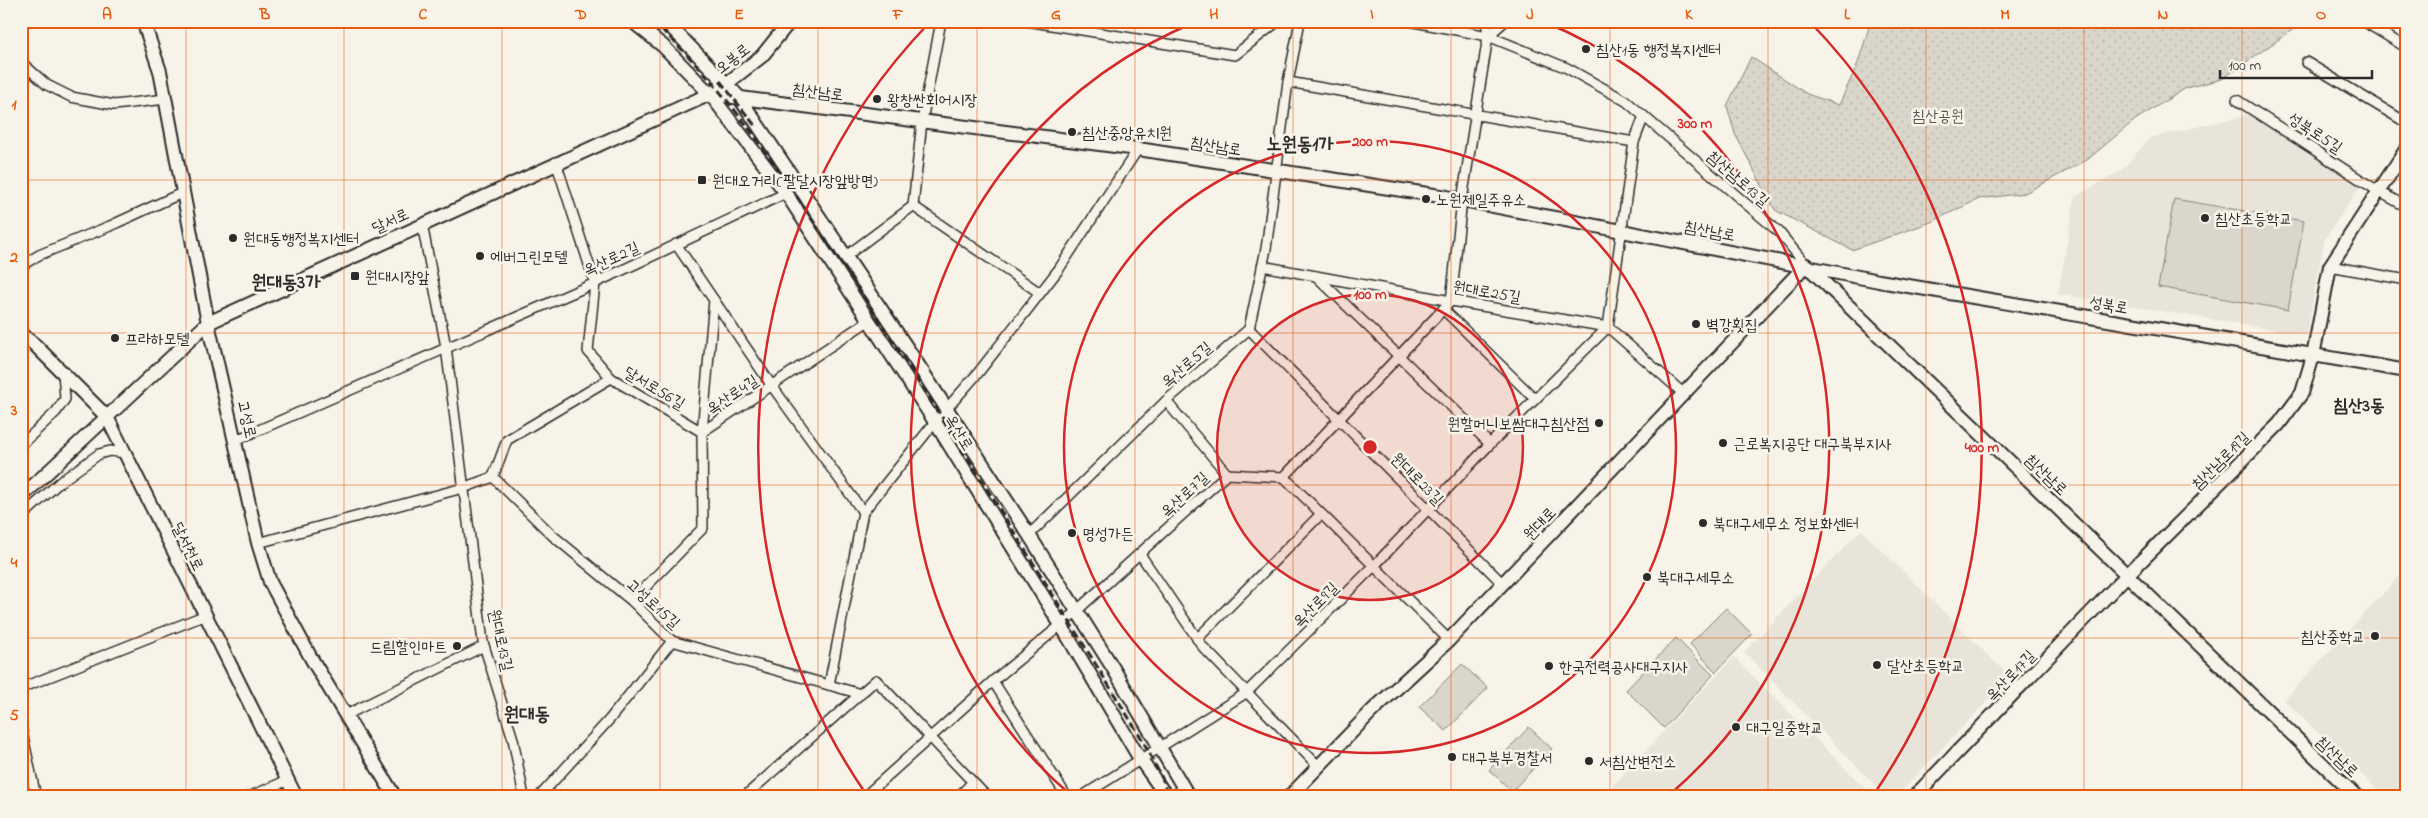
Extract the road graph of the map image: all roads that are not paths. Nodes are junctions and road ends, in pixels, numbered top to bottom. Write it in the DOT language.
graph roads {
  1 [pos="144,21"];
  2 [pos="632,21"];
  3 [pos="665,21"];
  4 [pos="790,21"];
  5 [pos="941,21"];
  6 [pos="1027,21"];
  7 [pos="1090,21"];
  8 [pos="1278,21"];
  9 [pos="1300,21"];
  10 [pos="1409,21"];
  11 [pos="1486,21"];
  12 [pos="1505,21"];
  13 [pos="2363,21"];
  14 [pos="1082,30"];
  15 [pos="1488,36"];
  16 [pos="2407,48"];
  17 [pos="21,62"];
  18 [pos="2306,62"];
  19 [pos="1288,82"];
  20 [pos="726,84"];
  21 [pos="710,94"];
  22 [pos="739,97"];
  23 [pos="166,99"];
  24 [pos="2237,100"];
  25 [pos="1476,113"];
  26 [pos="1644,116"];
  27 [pos="922,121"];
  28 [pos="2407,123"];
  29 [pos="1634,142"];
  30 [pos="2407,148"];
  31 [pos="1138,150"];
  32 [pos="556,162"];
  33 [pos="1277,171"];
  34 [pos="2378,191"];
  35 [pos="184,192"];
  36 [pos="786,193"];
  37 [pos="1462,200"];
  38 [pos="912,206"];
  39 [pos="2407,207"];
  40 [pos="422,224"];
  41 [pos="1622,230"];
  42 [pos="676,244"];
  43 [pos="846,256"];
  44 [pos="1806,265"];
  45 [pos="21,266"];
  46 [pos="1262,266"];
  47 [pos="2330,266"];
  48 [pos="1316,276"];
  49 [pos="2407,280"];
  50 [pos="594,282"];
  51 [pos="1040,293"];
  52 [pos="714,300"];
  53 [pos="1451,301"];
  54 [pos="1442,309"];
  55 [pos="868,321"];
  56 [pos="208,323"];
  57 [pos="1608,326"];
  58 [pos="1249,329"];
  59 [pos="21,334"];
  60 [pos="446,347"];
  61 [pos="1399,355"];
  62 [pos="2313,356"];
  63 [pos="2407,371"];
  64 [pos="63,372"];
  65 [pos="611,378"];
  66 [pos="772,386"];
  67 [pos="1684,394"];
  68 [pos="1535,399"];
  69 [pos="1166,401"];
  70 [pos="946,410"];
  71 [pos="107,417"];
  72 [pos="1338,418"];
  73 [pos="935,422"];
  74 [pos="702,432"];
  75 [pos="236,440"];
  76 [pos="1490,444"];
  77 [pos="21,445"];
  78 [pos="125,453"];
  79 [pos="1227,474"];
  80 [pos="493,477"];
  81 [pos="1284,477"];
  82 [pos="463,488"];
  83 [pos="21,497"];
  84 [pos="1429,510"];
  85 [pos="863,512"];
  86 [pos="1321,514"];
  87 [pos="21,517"];
  88 [pos="1029,535"];
  89 [pos="258,543"];
  90 [pos="1140,554"];
  91 [pos="1374,566"];
  92 [pos="2128,574"];
  93 [pos="1503,584"];
  94 [pos="632,601"];
  95 [pos="1077,611"];
  96 [pos="206,615"];
  97 [pos="1061,625"];
  98 [pos="1197,639"];
  99 [pos="1449,640"];
  100 [pos="672,641"];
  101 [pos="484,646"];
  102 [pos="994,681"];
  103 [pos="829,685"];
  104 [pos="21,688"];
  105 [pos="1246,693"];
  106 [pos="861,694"];
  107 [pos="346,715"];
  108 [pos="21,727"];
  109 [pos="930,737"];
  110 [pos="1159,747"];
  111 [pos="1140,759"];
  112 [pos="1319,767"];
  113 [pos="288,780"];
  114 [pos="972,784"];
  115 [pos="36,797"];
  116 [pos="249,797"];
  117 [pos="296,797"];
  118 [pos="395,797"];
  119 [pos="524,797"];
  120 [pos="539,797"];
  121 [pos="744,797"];
  122 [pos="864,797"];
  123 [pos="958,797"];
  124 [pos="987,797"];
  125 [pos="1067,797"];
  126 [pos="1081,797"];
  127 [pos="1167,797"];
  128 [pos="1189,797"];
  129 [pos="1289,797"];
  130 [pos="1914,797"];
  131 [pos="2357,797"];
  1 -- 23 [label="main road, 고성로"];
  2 -- 21 [label="main road, 옥산로"];
  3 -- 20 [label="main road"];
  4 -- 20 [label="main road, 오봉로"];
  5 -- 27 [label="street"];
  6 -- 14 [label="street"];
  7 -- 14 [label="street"];
  8 -- 14 [label="street"];
  9 -- 19 [label="street"];
  10 -- 15 [label="street, 침산남로13길"];
  11 -- 15 [label="street"];
  12 -- 15 [label="street"];
  13 -- 16 [label="street"];
  15 -- 25 [label="street"];
  15 -- 26 [label="street, 침산남로13길"];
  17 -- 23 [label="street"];
  18 -- 28 [label="street"];
  19 -- 25 [label="street"];
  19 -- 33 [label="street"];
  20 -- 21 [label="main road, 오봉로"];
  20 -- 22 [label="main road"];
  21 -- 22 [label="main road, 침산남로"];
  21 -- 32 [label="main road, 달서로"];
  21 -- 36 [label="main road, 옥산로"];
  22 -- 27 [label="main road, 침산남로"];
  22 -- 43 [label="main road"];
  23 -- 35 [label="main road, 고성로"];
  24 -- 34 [label="street, 성북로5길"];
  25 -- 29 [label="street"];
  25 -- 37 [label="street"];
  26 -- 29 [label="street"];
  26 -- 44 [label="street, 침산남로13길"];
  27 -- 31 [label="main road, 침산남로"];
  27 -- 38 [label="street"];
  29 -- 41 [label="street"];
  30 -- 34 [label="main road"];
  31 -- 33 [label="main road, 침산남로"];
  31 -- 51 [label="street"];
  32 -- 40 [label="main road, 달서로"];
  32 -- 50 [label="street, 달서로56길"];
  33 -- 37 [label="main road, 침산남로"];
  33 -- 46 [label="street"];
  34 -- 39 [label="street, 성북로5길"];
  34 -- 47 [label="main road"];
  35 -- 45 [label="street"];
  35 -- 56 [label="main road, 고성로"];
  36 -- 42 [label="street, 옥산로2길"];
  36 -- 55 [label="main road, 옥산로"];
  37 -- 41 [label="main road, 침산남로"];
  37 -- 53 [label="street"];
  38 -- 43 [label="street"];
  38 -- 51 [label="street"];
  40 -- 56 [label="main road, 달서로"];
  40 -- 60 [label="street, 원대로13길"];
  41 -- 44 [label="main road, 침산남로"];
  41 -- 57 [label="street"];
  42 -- 50 [label="street, 옥산로2길"];
  42 -- 52 [label="street"];
  43 -- 70 [label="main road"];
  44 -- 62 [label="main road, 성북로"];
  44 -- 67 [label="main road, 원대로"];
  44 -- 92 [label="main road, 침산남로"];
  46 -- 48 [label="street, 원대로25길"];
  46 -- 58 [label="street"];
  47 -- 49 [label="street"];
  47 -- 62 [label="main road"];
  48 -- 53 [label="street, 원대로25길"];
  48 -- 61 [label="street"];
  50 -- 60 [label="street, 옥산로2길"];
  50 -- 65 [label="street, 달서로56길"];
  51 -- 70 [label="street"];
  52 -- 66 [label="street"];
  52 -- 74 [label="street"];
  53 -- 54 [label="street"];
  53 -- 57 [label="street, 원대로25길"];
  54 -- 61 [label="street"];
  54 -- 68 [label="street"];
  55 -- 66 [label="street, 옥산로4길"];
  55 -- 73 [label="main road, 옥산로"];
  56 -- 71 [label="main road, 달서로"];
  56 -- 75 [label="main road, 고성로"];
  57 -- 67 [label="street"];
  57 -- 68 [label="street, 옥산로9길"];
  58 -- 69 [label="street, 옥산로5길"];
  58 -- 72 [label="street, 원대로23길"];
  59 -- 64 [label="main road, 달서천로"];
  60 -- 75 [label="street, 옥산로2길"];
  60 -- 82 [label="street, 원대로13길"];
  61 -- 72 [label="street"];
  61 -- 76 [label="street"];
  62 -- 63 [label="main road, 성북로"];
  62 -- 92 [label="main road, 침산남로19길"];
  64 -- 71 [label="main road, 달서천로"];
  64 -- 77 [label="street"];
  65 -- 74 [label="street, 달서로56길"];
  65 -- 80 [label="street"];
  66 -- 74 [label="street, 옥산로4길"];
  66 -- 85 [label="street"];
  67 -- 93 [label="main road, 원대로"];
  68 -- 76 [label="street, 옥산로9길"];
  69 -- 79 [label="street"];
  69 -- 88 [label="street, 옥산로5길"];
  70 -- 73 [label="street"];
  70 -- 88 [label="main road"];
  71 -- 78 [label="main road, 달서천로"];
  71 -- 83 [label="main road, 달서로"];
  72 -- 81 [label="street"];
  72 -- 84 [label="street, 원대로23길"];
  73 -- 85 [label="street"];
  73 -- 97 [label="main road, 옥산로"];
  74 -- 94 [label="street, 옥산로4길"];
  75 -- 89 [label="main road, 고성로"];
  76 -- 84 [label="street, 옥산로9길"];
  78 -- 87 [label="street"];
  78 -- 96 [label="main road, 달서천로"];
  79 -- 81 [label="street, 옥산로7길"];
  79 -- 90 [label="street, 옥산로7길"];
  80 -- 82 [label="street"];
  80 -- 94 [label="street, 고성로15길"];
  81 -- 86 [label="street"];
  82 -- 89 [label="street"];
  82 -- 101 [label="street, 원대로13길"];
  84 -- 91 [label="street, 옥산로9길"];
  84 -- 93 [label="street, 원대로23길"];
  85 -- 103 [label="street"];
  86 -- 91 [label="street"];
  86 -- 98 [label="street"];
  88 -- 95 [label="main road"];
  89 -- 107 [label="main road, 고성로"];
  90 -- 95 [label="street, 옥산로7길"];
  90 -- 98 [label="street"];
  91 -- 99 [label="street"];
  91 -- 105 [label="street, 옥산로9길"];
  92 -- 130 [label="main road, 옥산로17길"];
  92 -- 131 [label="main road, 침산남로"];
  93 -- 99 [label="main road, 원대로"];
  94 -- 100 [label="street, 고성로15길"];
  95 -- 97 [label="street, 옥산로7길"];
  95 -- 110 [label="main road"];
  96 -- 104 [label="street"];
  96 -- 113 [label="main road, 달서천로"];
  97 -- 102 [label="street, 옥산로7길"];
  97 -- 111 [label="main road, 옥산로"];
  98 -- 105 [label="street"];
  99 -- 112 [label="main road, 원대로"];
  100 -- 103 [label="street, 고성로15길"];
  100 -- 120 [label="street"];
  101 -- 107 [label="street"];
  101 -- 119 [label="street, 원대로13길"];
  102 -- 109 [label="street, 옥산로7길"];
  102 -- 125 [label="street"];
  103 -- 106 [label="street, 고성로15길"];
  105 -- 110 [label="street, 옥산로9길"];
  105 -- 112 [label="street"];
  106 -- 109 [label="street"];
  106 -- 121 [label="street"];
  107 -- 118 [label="main road, 고성로"];
  108 -- 115 [label="street"];
  109 -- 114 [label="street"];
  109 -- 122 [label="street, 옥산로7길"];
  110 -- 111 [label="street, 옥산로9길"];
  110 -- 128 [label="main road"];
  111 -- 126 [label="street, 옥산로9길"];
  111 -- 127 [label="main road, 옥산로"];
  112 -- 129 [label="main road, 원대로"];
  113 -- 116 [label="street"];
  113 -- 117 [label="main road, 달서천로"];
  114 -- 123 [label="street"];
  114 -- 124 [label="street"];
}
